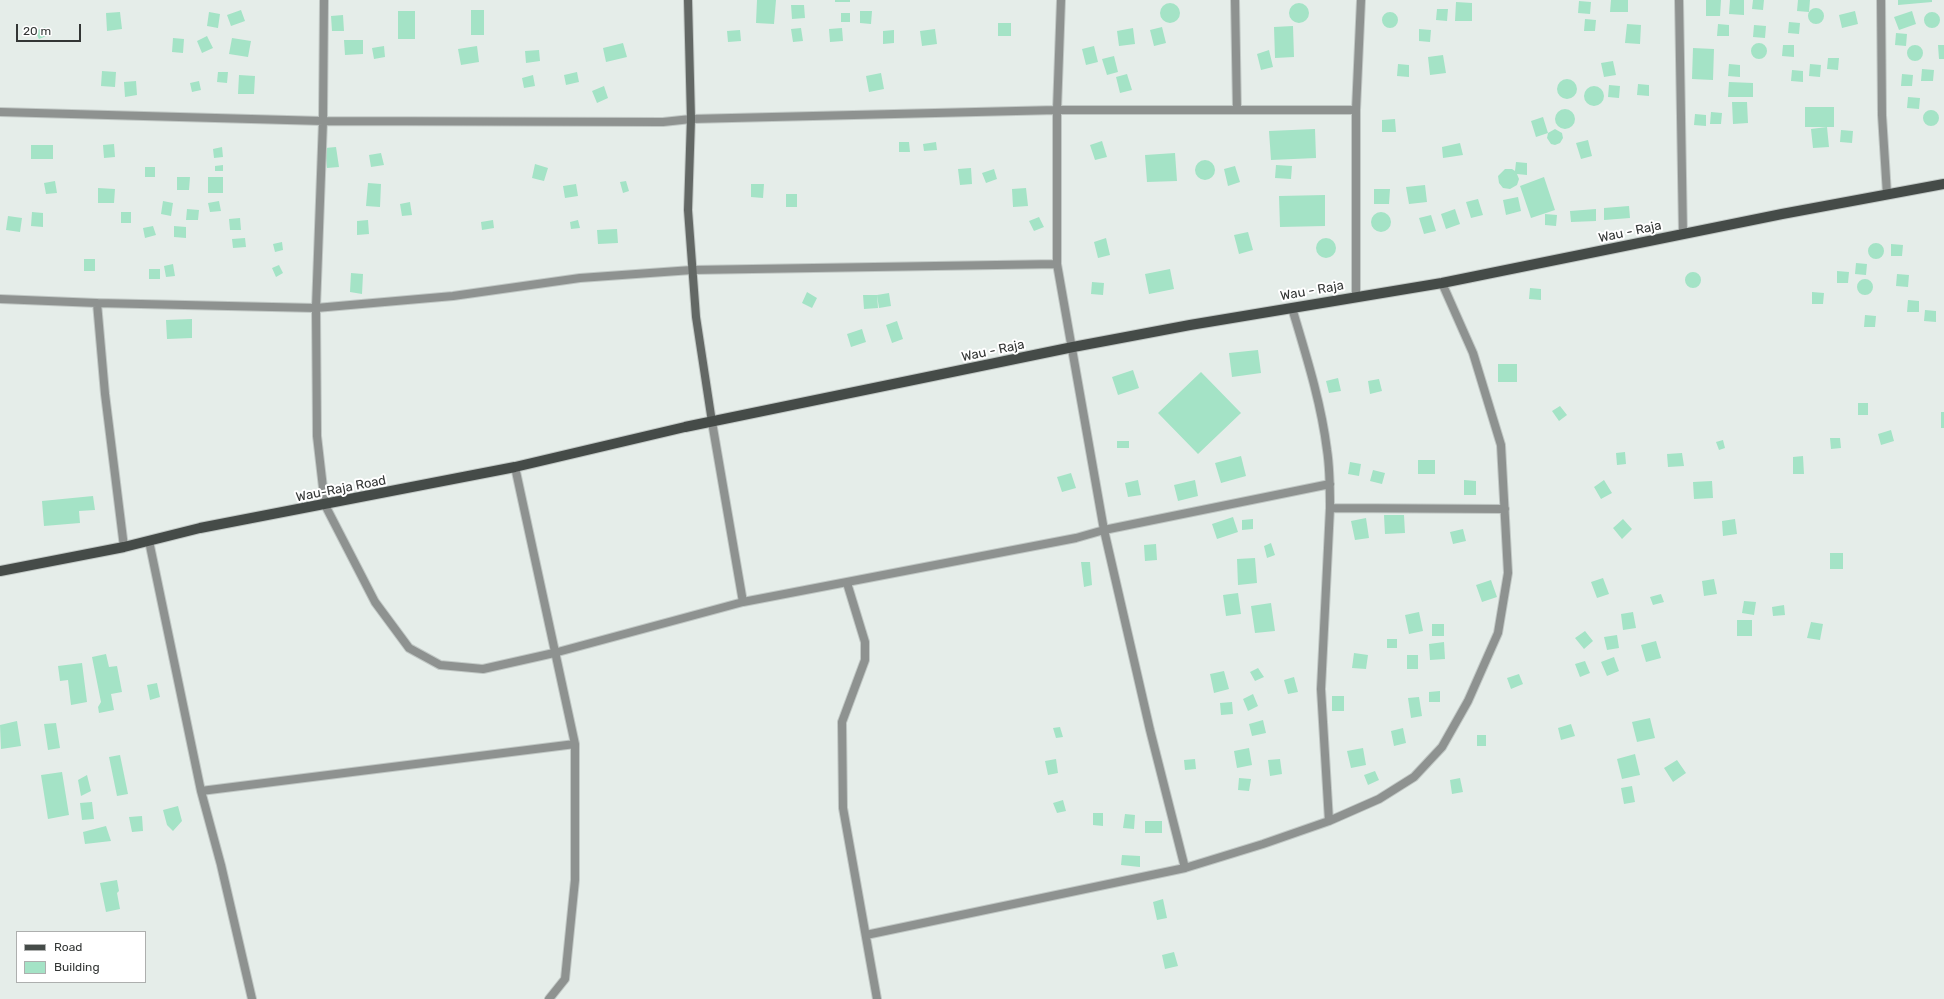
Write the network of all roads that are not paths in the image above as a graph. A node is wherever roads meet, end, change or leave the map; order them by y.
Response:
1 (324, 0) edge
2 (688, 0) edge
3 (1061, 0) edge
4 (1235, 0) edge
5 (1361, 0) edge
6 (1679, 0) edge
7 (1881, 0) edge
8 (1057, 110) junction
9 (1236, 110) junction
10 (1356, 110) junction
11 (0, 112) edge
12 (690, 119) junction
13 (323, 121) junction
14 (1944, 184) edge
15 (1887, 194) junction
16 (1683, 234) junction
17 (1057, 264) junction
18 (692, 270) junction
19 (1442, 284) junction
20 (1356, 297) junction
21 (0, 299) edge
22 (97, 303) junction
23 (316, 308) junction
24 (1292, 308) junction
25 (1073, 347) junction
26 (712, 422) junction
27 (685, 427) joint
28 (515, 467) junction
29 (1330, 484) junction
30 (324, 505) junction
31 (1330, 508) junction
32 (1505, 509) junction
33 (1104, 530) junction
34 (149, 541) junction
35 (124, 547) junction
36 (0, 571) edge
37 (847, 583) junction
38 (744, 602) junction
39 (554, 653) junction
40 (575, 744) junction
41 (201, 791) junction
42 (1329, 821) junction
43 (1185, 868) junction
44 (866, 935) junction
45 (252, 999) edge
46 (549, 999) edge
47 (877, 999) edge

1 - 13 street
2 - 12 street
3 - 8 street
4 - 9 street
5 - 10 street
6 - 16 street
7 - 15 street
8 - 9 street
8 - 12 street
8 - 17 street
9 - 10 street
10 - 20 street
11 - 13 street
12 - 13 street
12 - 18 street
13 - 23 street
14 - 15 main road, Wau - Raja
15 - 16 main road, Wau - Raja
16 - 19 main road, Wau - Raja
17 - 18 street
17 - 25 street
18 - 23 street
18 - 26 street
19 - 20 main road, Wau - Raja
19 - 32 street
20 - 24 main road, Wau - Raja
21 - 22 street
22 - 23 street
22 - 35 street
23 - 30 street
24 - 25 main road, Wau - Raja
24 - 29 street
25 - 26 main road, Wau - Raja
25 - 33 street
26 - 27 main road, Wau - Raja
26 - 38 street
27 - 28 main road, Wau-Raja Road
28 - 30 main road, Wau-Raja Road
28 - 39 street
29 - 31 street
29 - 33 street
30 - 34 main road, Wau-Raja Road
30 - 39 street
31 - 32 street
31 - 42 street
32 - 42 street
33 - 37 street
33 - 43 street
34 - 35 main road, Wau-Raja Road
34 - 41 street
35 - 36 main road, Wau-Raja Road
37 - 38 street
37 - 44 street
38 - 39 street
39 - 40 street
40 - 41 street
40 - 46 street
41 - 45 street
42 - 43 street
43 - 44 street
44 - 47 street

